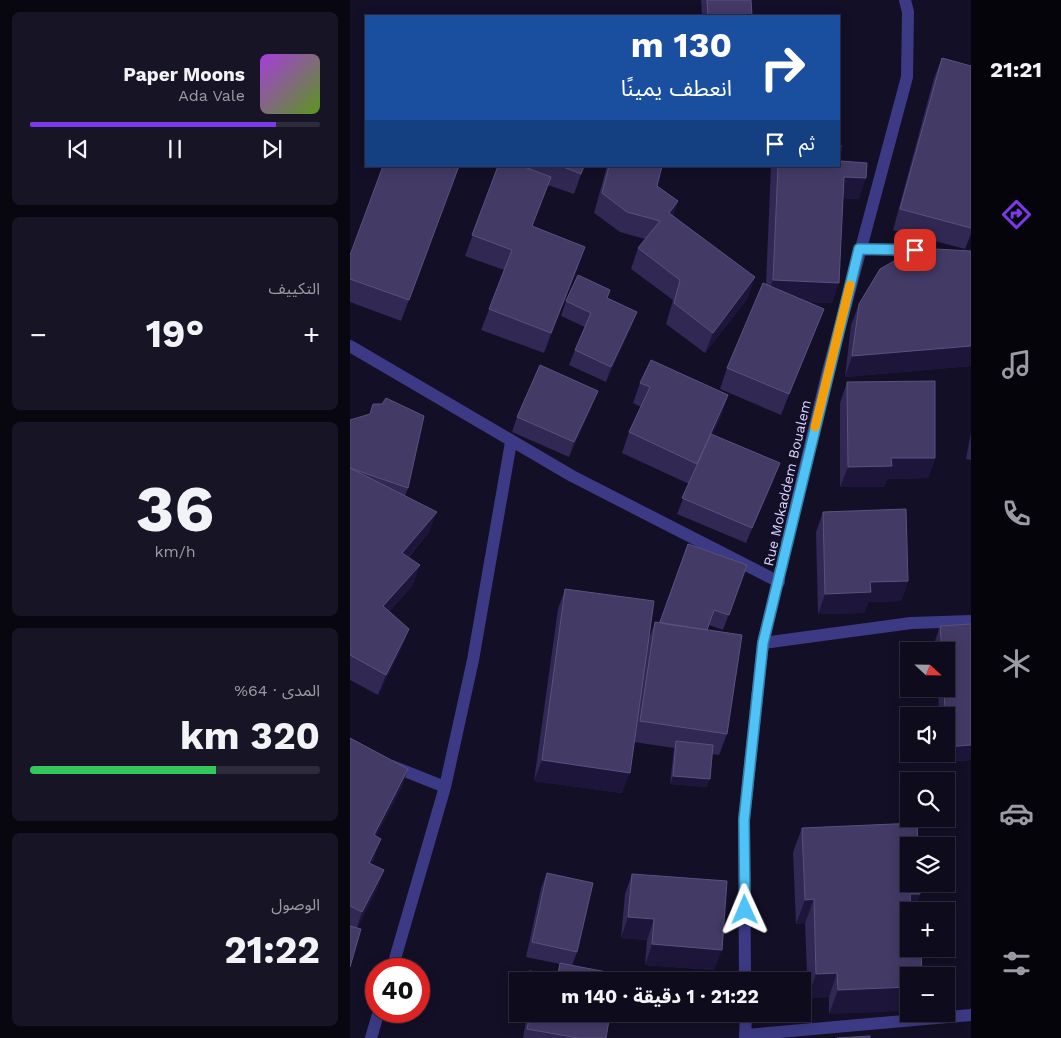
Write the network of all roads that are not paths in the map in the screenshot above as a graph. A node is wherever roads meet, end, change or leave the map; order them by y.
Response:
1 (905, 0) edge
2 (859, 249) junction
3 (943, 251) edge
4 (350, 346) edge
5 (511, 442) junction
6 (779, 582) junction
7 (971, 621) edge
8 (763, 643) junction
9 (376, 760) edge
10 (445, 787) junction
11 (395, 958) edge
12 (745, 972) edge
13 (971, 1015) edge
14 (746, 1022) edge
15 (376, 1023) edge
16 (746, 1037) edge
17 (372, 1038) edge

1 - 2 street, Rue Mokaddem Boualem
2 - 3 street
2 - 6 street, Rue Mokaddem Boualem
4 - 5 street
5 - 6 street
5 - 10 street
6 - 8 street, Rue Mokaddem Boualem
7 - 8 street
8 - 12 street, Rue Mokaddem Boualem
9 - 10 street
10 - 11 street
13 - 16 street
14 - 16 street
15 - 17 street

